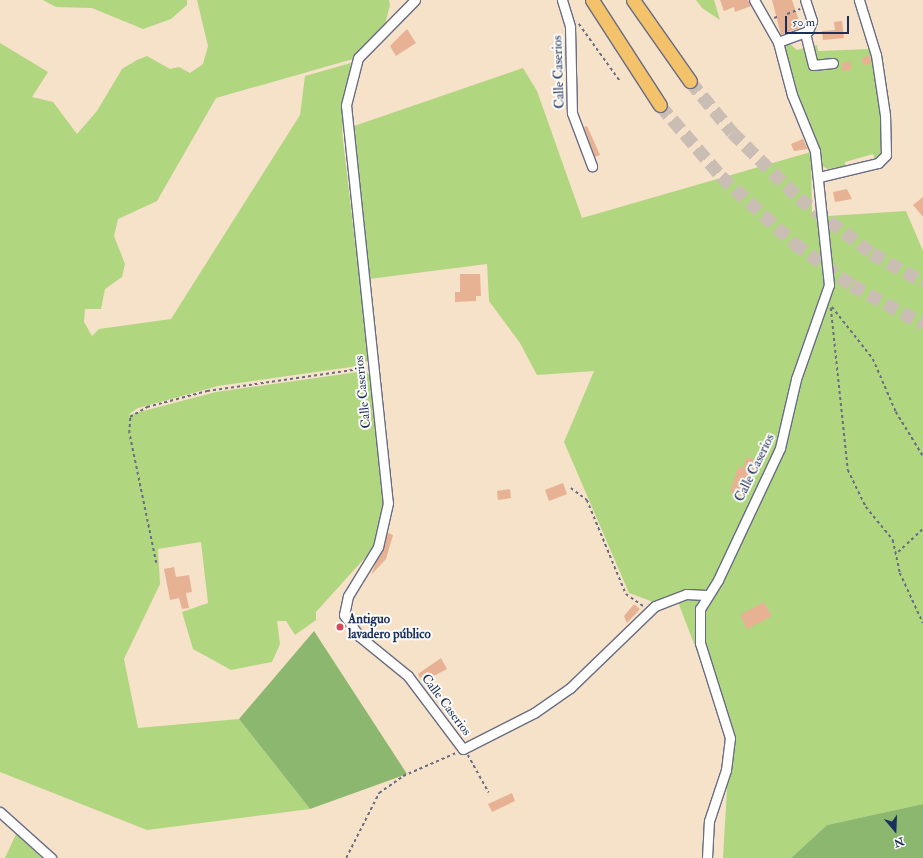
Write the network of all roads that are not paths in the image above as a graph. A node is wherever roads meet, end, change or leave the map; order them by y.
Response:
1 (415, 0) edge
2 (562, 0) edge
3 (592, 0) edge
4 (633, 0) edge
5 (754, 0) edge
6 (859, 0) edge
7 (806, 3) edge
8 (805, 33) junction
9 (778, 42) junction
10 (833, 62) dead end
11 (690, 81) tunnel mouth
12 (660, 105) tunnel mouth
13 (592, 166) dead end
14 (819, 176) junction
15 (706, 595) junction
16 (0, 812) edge
17 (51, 858) edge
18 (707, 858) edge

1 - 15 street, Calle Caserios
2 - 13 street, Calle Caserios
3 - 12 highway
4 - 11 highway
5 - 9 street, Calle Caserios
6 - 14 street
7 - 8 street
8 - 9 street
8 - 10 street
9 - 14 street, Calle Caserios
14 - 15 street, Calle Caserios
15 - 18 street, Calle Caserios
16 - 17 street

